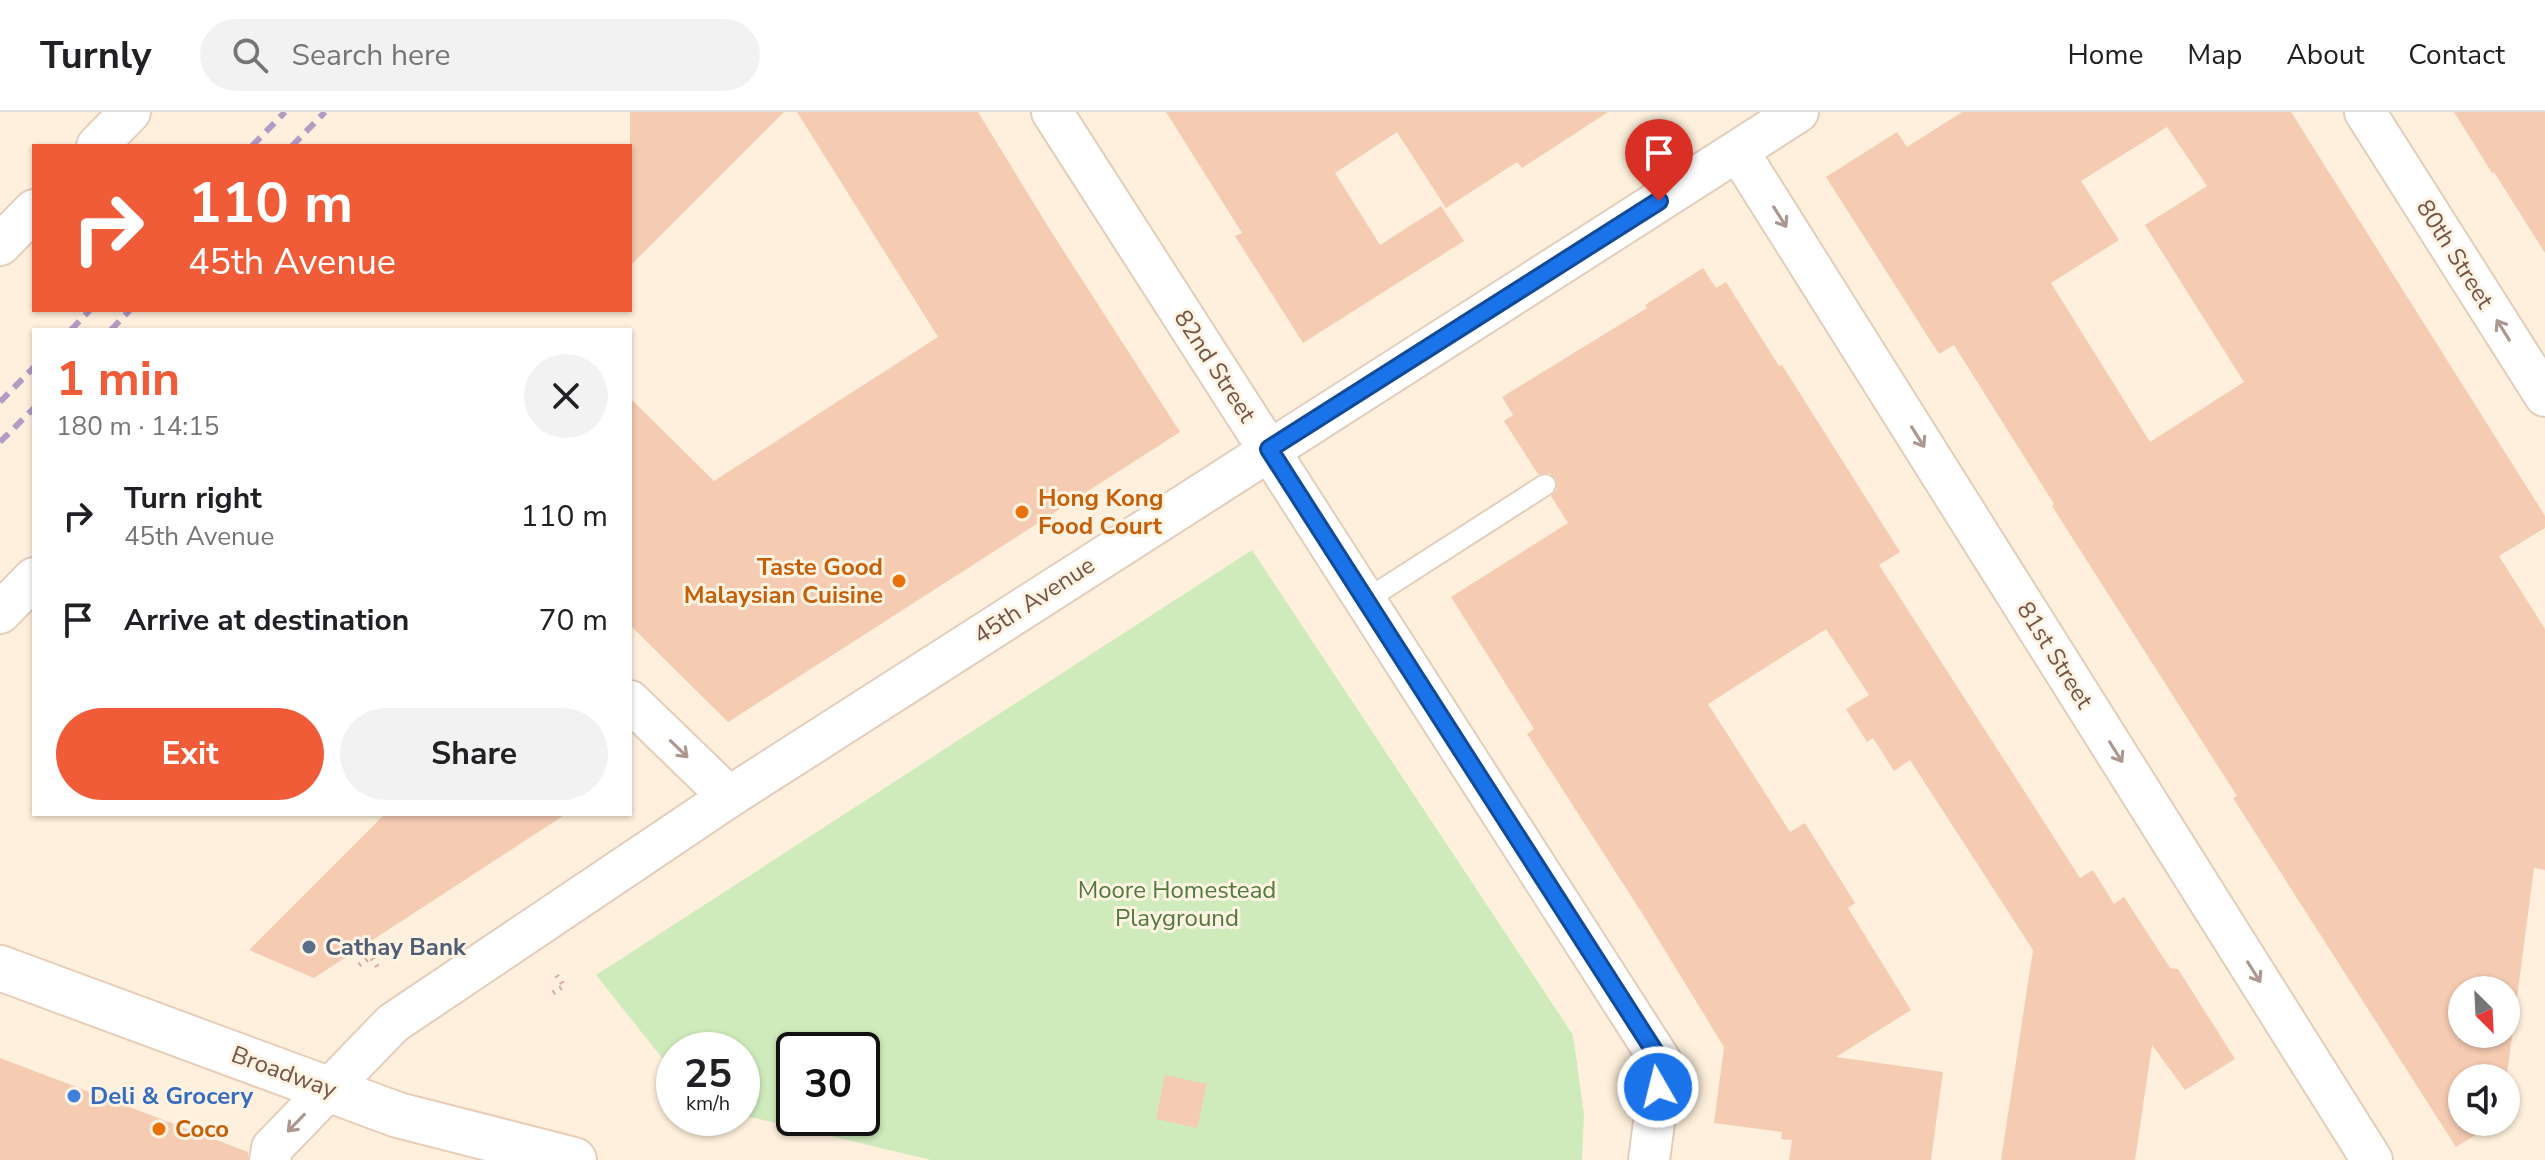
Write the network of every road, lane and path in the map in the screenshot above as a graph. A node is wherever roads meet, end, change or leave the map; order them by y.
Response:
1 (130, 112) edge
2 (1052, 112) edge
3 (1798, 112) edge
4 (2365, 112) edge
5 (99, 144) edge
6 (1738, 151) junction
7 (32, 212) edge
8 (0, 245) edge
9 (2545, 396) edge
10 (1269, 449) junction
11 (1545, 485) dead end
12 (32, 580) edge
13 (1366, 600) junction
14 (0, 613) edge
15 (632, 703) edge
16 (729, 797) junction
17 (359, 965) dead end
18 (0, 968) edge
19 (379, 969) dead end
20 (555, 973) dead end
21 (553, 993) dead end
22 (329, 1089) junction
23 (270, 1160) edge
24 (574, 1160) edge
25 (1649, 1160) edge
26 (2372, 1160) edge

1 - 5 street
2 - 10 street, 82nd Street
3 - 6 street, 45th Avenue
9 -> 4 street, 80th Street
6 - 10 street, 45th Avenue
6 -> 26 street, 81st Street
7 - 8 street
10 - 13 street, 82nd Street
10 - 16 street, 45th Avenue
11 - 13 lane
12 - 14 street
13 - 25 street, 82nd Street
15 -> 16 street
16 - 22 street, 45th Avenue
17 - 19 path
18 - 22 main road, Broadway
20 - 21 path
22 -> 23 street, 45th Avenue
22 - 24 main road, Broadway

